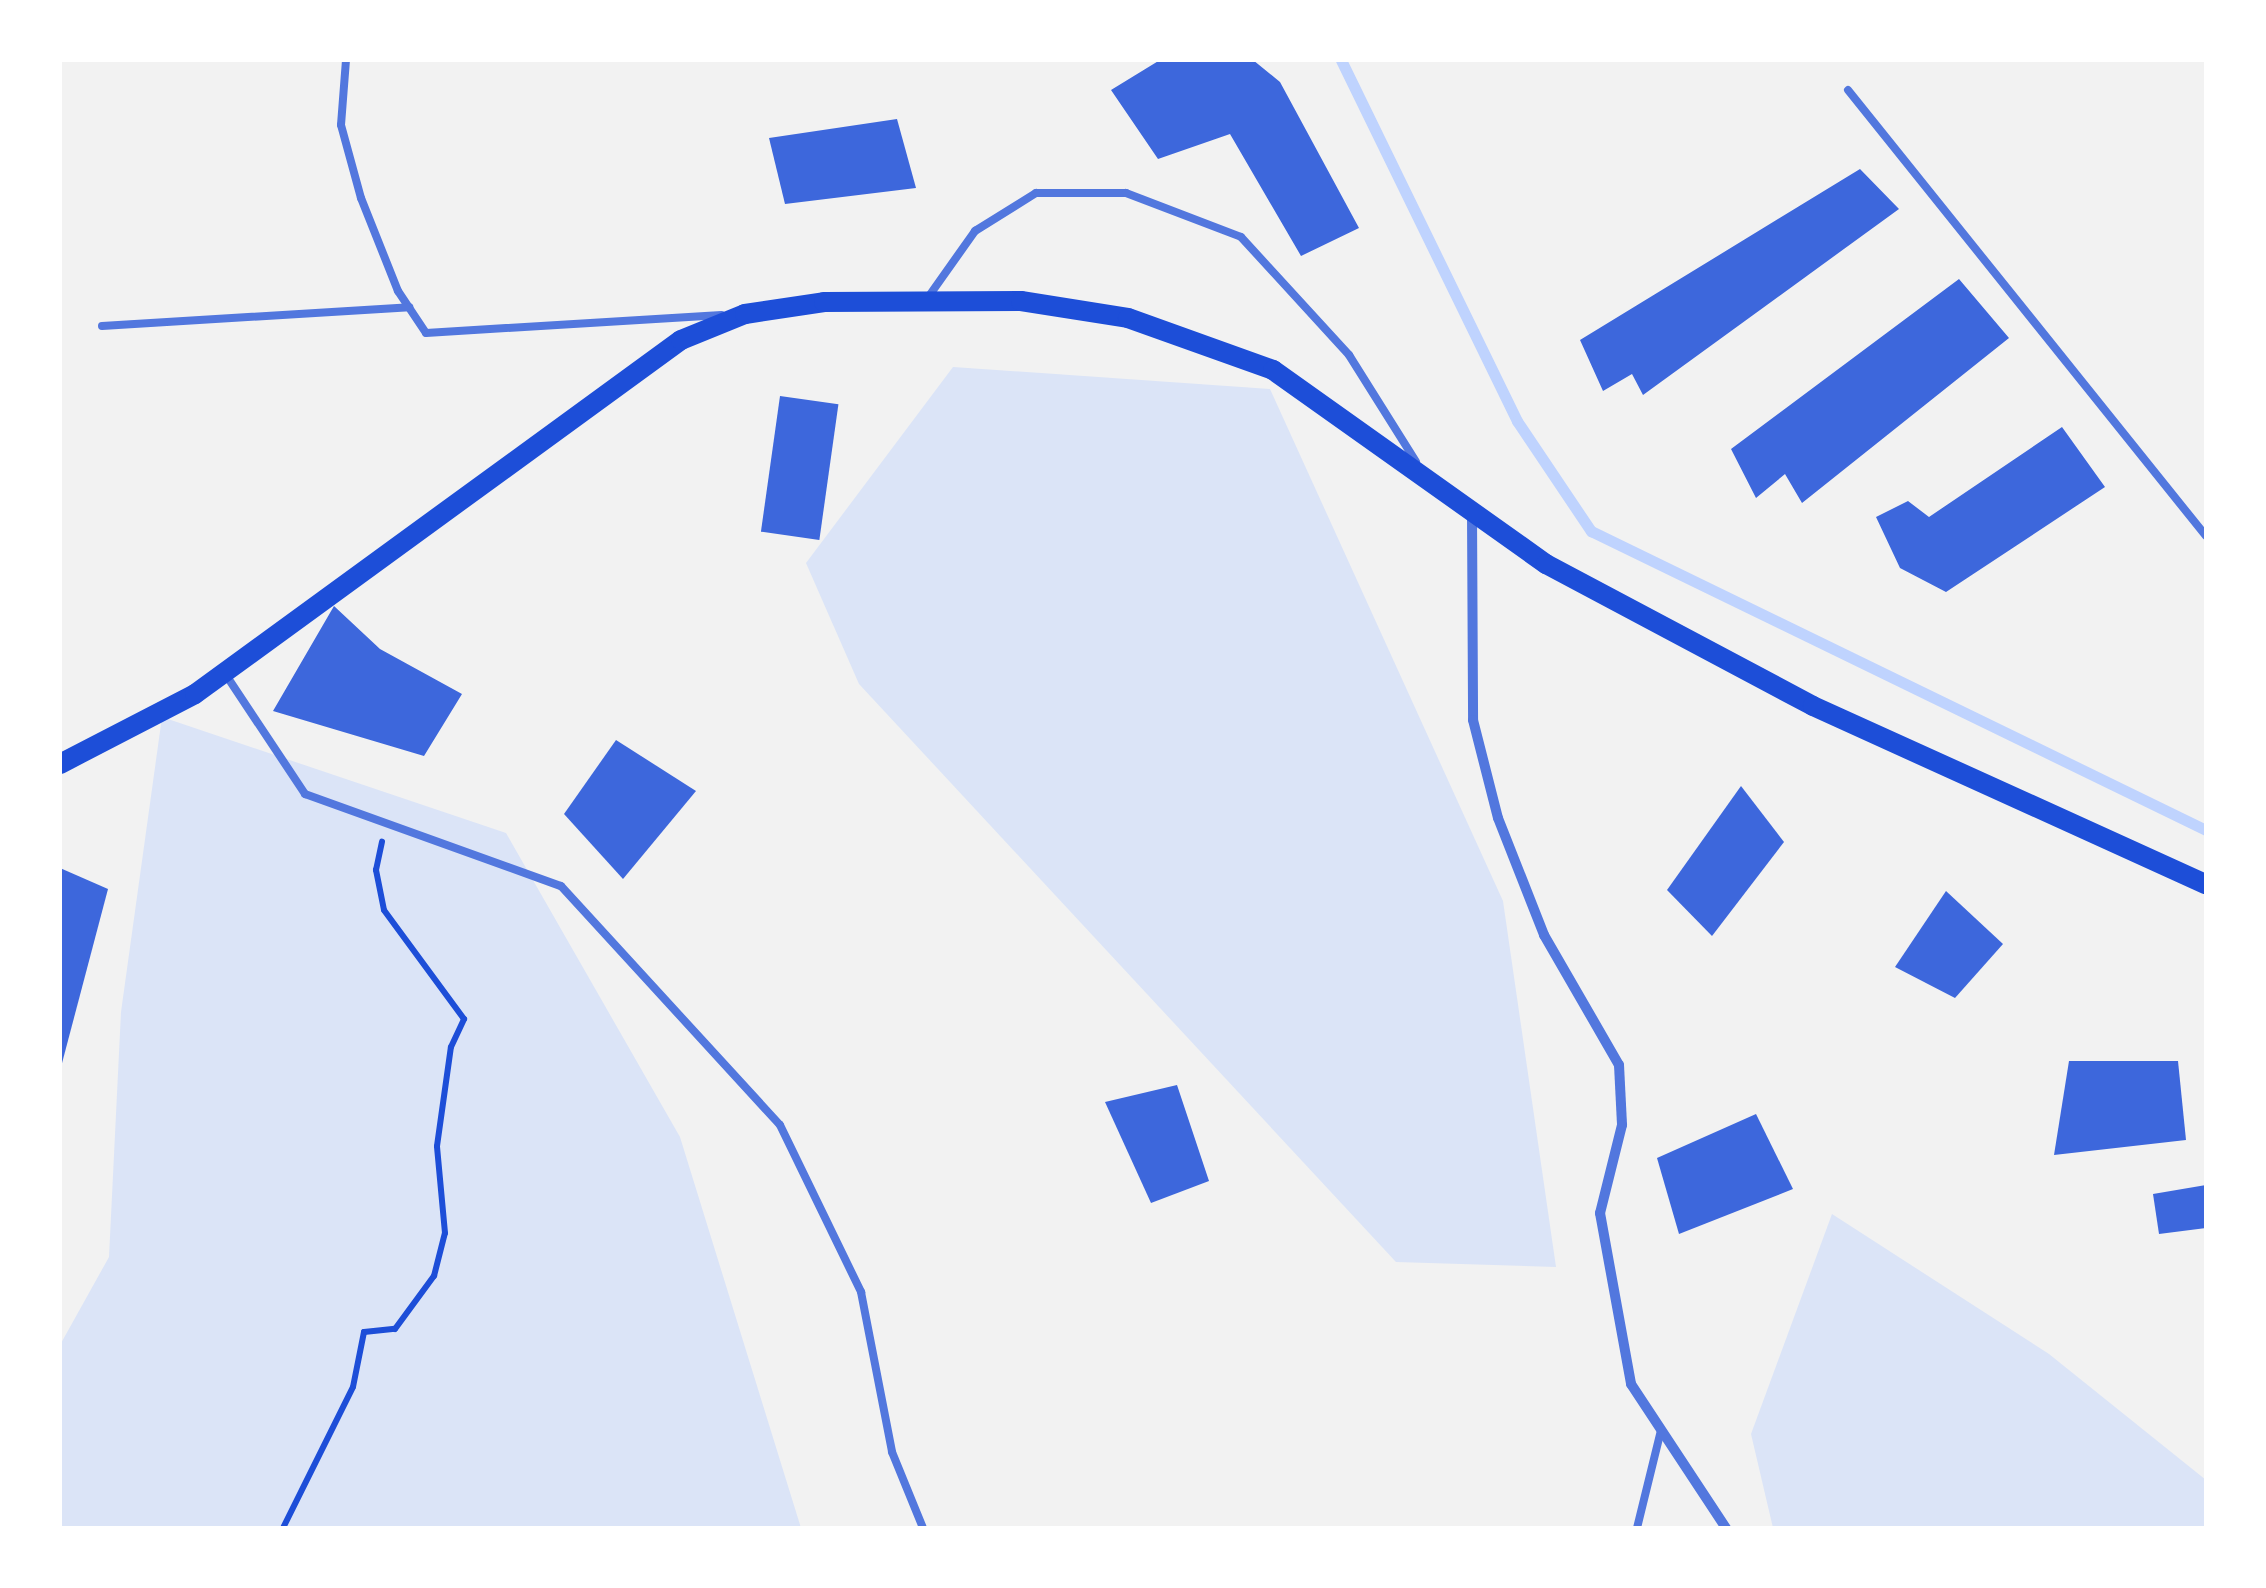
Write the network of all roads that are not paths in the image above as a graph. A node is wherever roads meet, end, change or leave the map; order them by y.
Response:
1 (346, 60) edge
2 (1848, 90) dead end
3 (926, 300) junction
4 (409, 307) junction
5 (745, 314) junction
6 (102, 326) dead end
7 (1429, 483) junction
8 (1472, 514) junction
9 (2206, 536) edge
10 (224, 672) junction
11 (60, 764) edge
12 (2206, 884) edge
13 (1662, 1426) junction
14 (923, 1528) edge
15 (1636, 1528) edge
16 (1726, 1528) edge

1 - 4 lane
2 - 9 lane
3 - 5 main road
3 - 7 main road
3 - 7 lane
4 - 5 lane
4 - 6 lane
5 - 10 main road
7 - 8 main road
8 - 12 main road
8 - 13 street
10 - 11 main road
10 - 14 lane
13 - 15 lane
13 - 16 street

